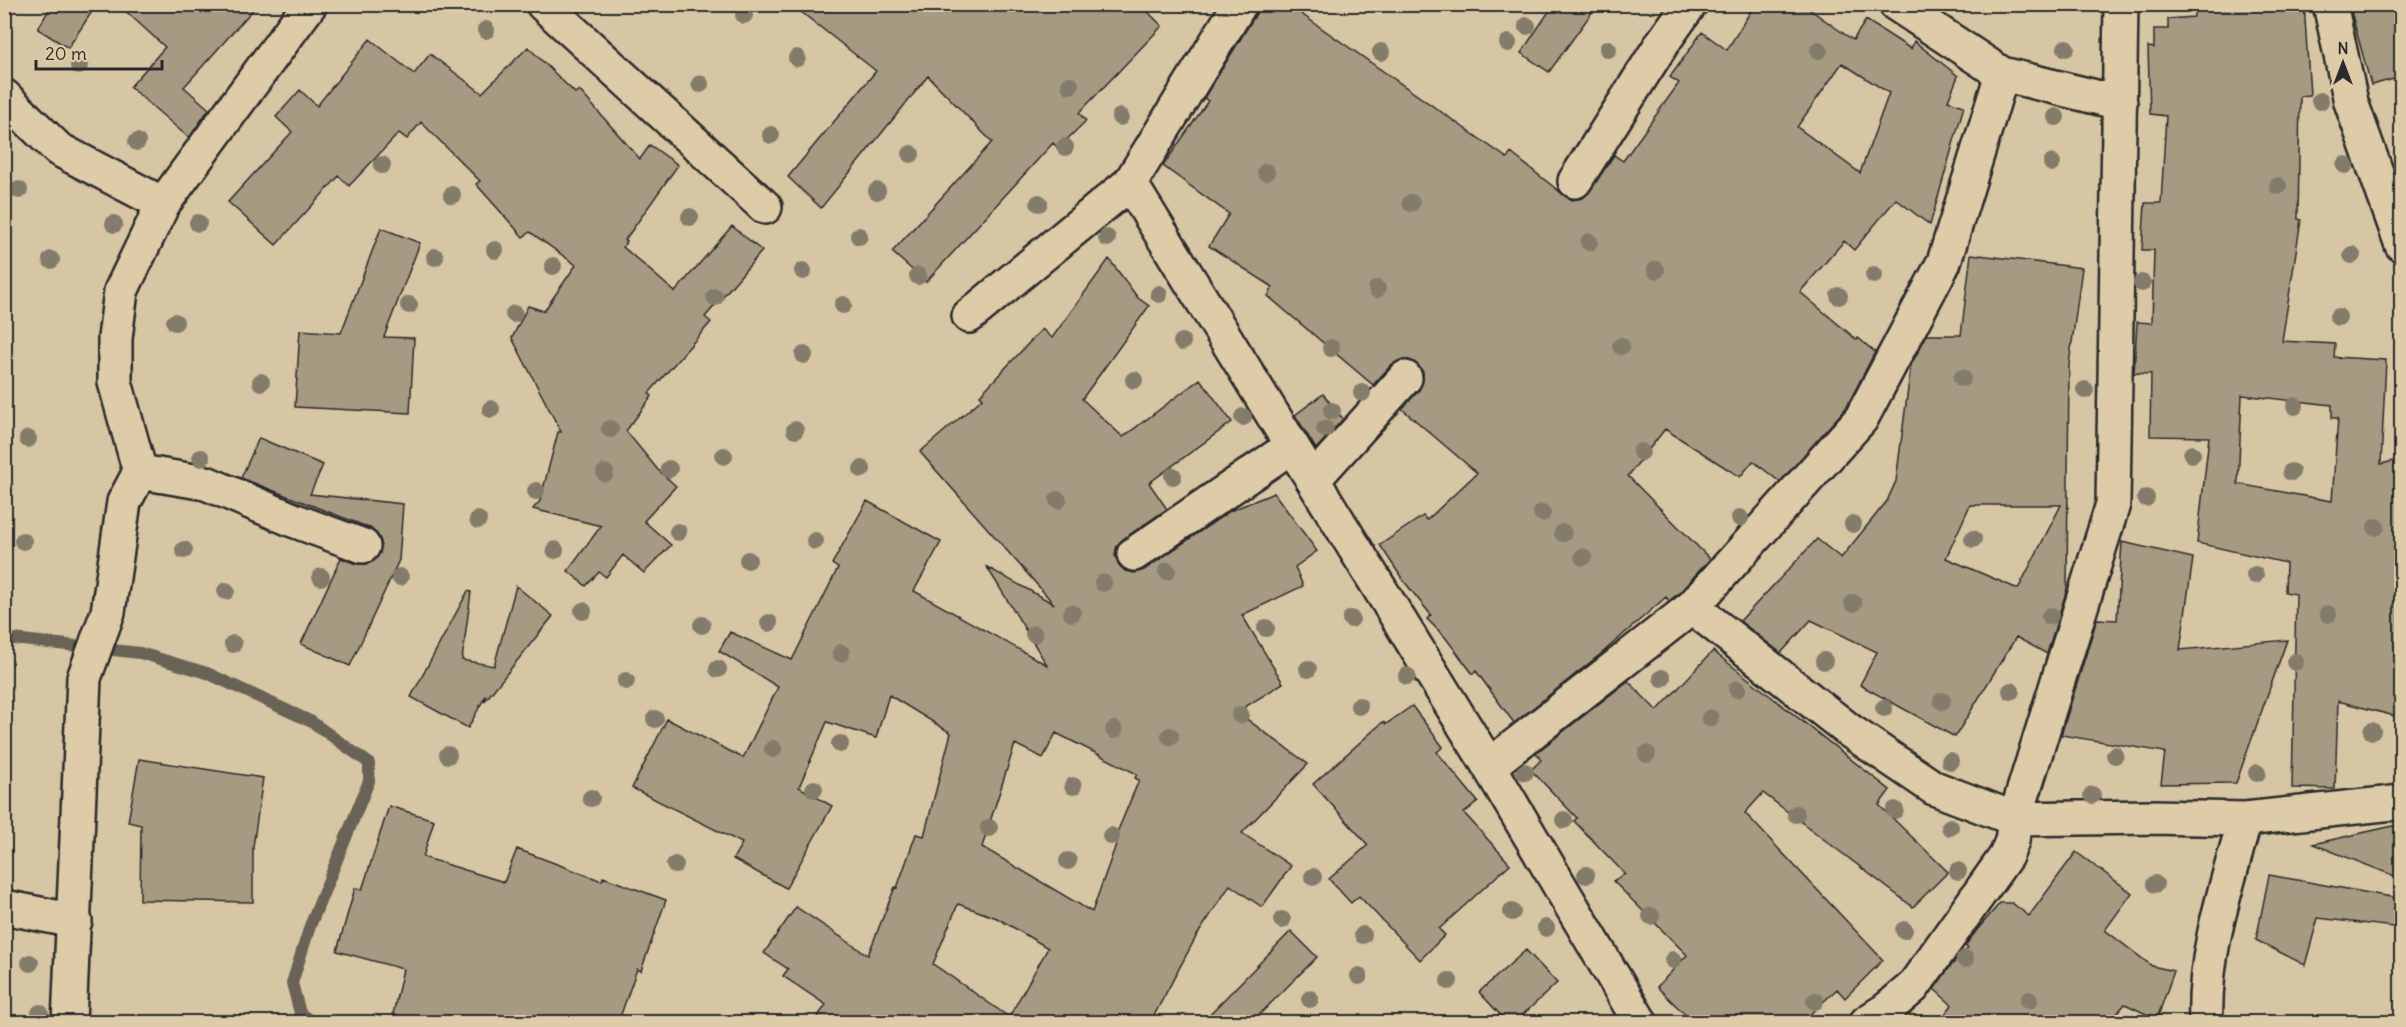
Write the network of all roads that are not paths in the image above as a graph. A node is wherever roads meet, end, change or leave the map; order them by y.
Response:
1 (310, 4) edge
2 (543, 4) edge
3 (1240, 4) edge
4 (1690, 4) edge
5 (1896, 4) edge
6 (2121, 4) edge
7 (2330, 4) edge
8 (2002, 74) junction
9 (4, 96) edge
10 (2120, 103) junction
11 (1575, 182) dead end
12 (1130, 183) junction
13 (163, 204) junction
14 (765, 207) dead end
15 (2402, 245) edge
16 (969, 316) dead end
17 (1405, 378) dead end
18 (1292, 446) junction
19 (140, 472) junction
20 (1313, 480) junction
21 (363, 546) dead end
22 (1134, 554) dead end
23 (1692, 607) junction
24 (1489, 766) junction
25 (2402, 802) edge
26 (2015, 819) junction
27 (2245, 819) junction
28 (4, 907) edge
29 (75, 921) junction
30 (69, 1023) edge
31 (1640, 1023) edge
32 (1867, 1023) edge
33 (2206, 1023) edge

1 - 13 street
2 - 14 street
3 - 12 street
4 - 11 street
5 - 8 street
6 - 10 street
7 - 15 street
8 - 10 street
8 - 23 street
9 - 13 street
10 - 26 street
12 - 16 street
12 - 18 street
13 - 19 street
17 - 20 street
18 - 20 street
18 - 22 street
19 - 21 street
19 - 29 street
20 - 24 street
23 - 24 street
23 - 26 street
24 - 31 street
25 - 27 street
26 - 27 street
26 - 32 street
27 - 33 street
28 - 29 street
29 - 30 street

